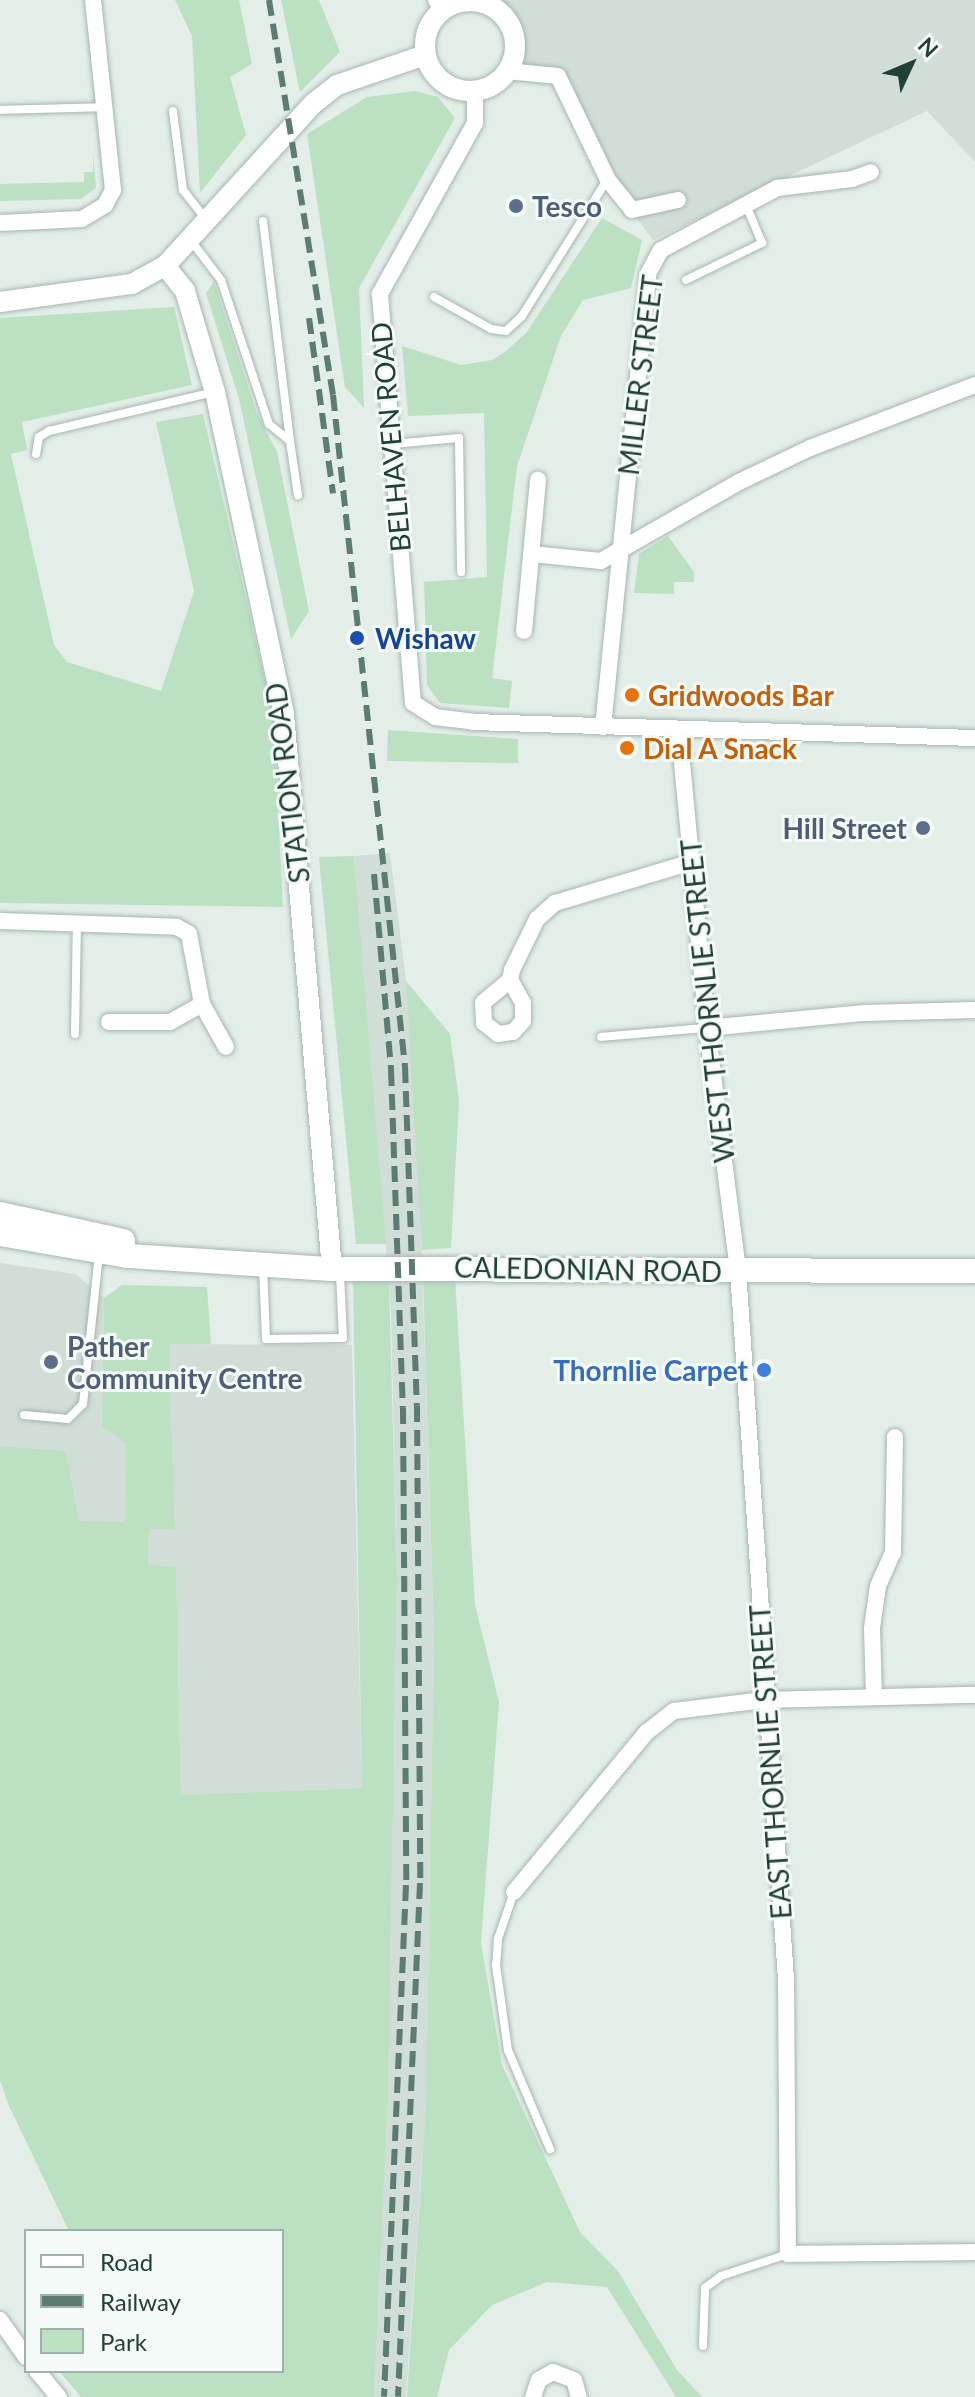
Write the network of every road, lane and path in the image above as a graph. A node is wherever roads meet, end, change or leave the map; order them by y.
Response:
1 (93, 0) edge
2 (488, 2) edge
3 (440, 4) edge
4 (425, 55) junction
5 (507, 71) junction
6 (475, 91) junction
7 (108, 107) junction
8 (0, 110) edge
9 (173, 111) dead end
10 (871, 172) dead end
11 (608, 180) junction
12 (678, 200) dead end
13 (745, 204) junction
14 (263, 221) dead end
15 (0, 223) edge
16 (209, 223) junction
17 (192, 242) junction
18 (165, 266) junction
19 (686, 280) dead end
20 (434, 297) dead end
21 (0, 302) edge
22 (975, 385) edge
23 (215, 392) junction
24 (290, 441) junction
25 (392, 444) junction
26 (36, 454) dead end
27 (538, 480) dead end
28 (298, 495) dead end
29 (619, 550) junction
30 (532, 554) junction
31 (461, 572) dead end
32 (524, 631) dead end
33 (603, 727) junction
34 (679, 731) junction
35 (975, 738) edge
36 (692, 862) junction
37 (0, 921) edge
38 (77, 923) junction
39 (510, 980) dead end
40 (202, 1004) junction
41 (975, 1010) edge
42 (109, 1022) dead end
43 (707, 1028) junction
44 (75, 1034) dead end
45 (601, 1037) dead end
46 (226, 1047) dead end
47 (0, 1214) edge
48 (0, 1234) edge
49 (99, 1252) junction
50 (200, 1260) junction
51 (263, 1266) junction
52 (336, 1268) junction
53 (738, 1270) junction
54 (975, 1271) edge
55 (24, 1415) dead end
56 (895, 1437) dead end
57 (975, 1695) edge
58 (874, 1696) junction
59 (763, 1700) junction
60 (514, 1892) joint
61 (550, 2149) dead end
62 (975, 2252) edge
63 (788, 2254) junction
64 (0, 2320) edge
65 (703, 2346) dead end
66 (24, 2354) edge
67 (39, 2373) edge
68 (59, 2397) edge
69 (533, 2397) edge
70 (579, 2397) edge

1 - 7 street
2 - 3 street
2 - 5 street
3 - 4 street
4 - 6 street
4 - 16 street
5 - 6 street
5 - 11 street
6 - 25 street, BELHAVEN ROAD
7 - 8 lane
7 - 15 street
9 - 16 lane
10 - 13 street, MILLER STREET
11 - 12 street
11 - 20 lane
13 - 19 lane
13 - 29 street, MILLER STREET
14 - 24 lane
16 - 17 street
17 - 18 street
17 - 24 lane
18 - 21 street
18 - 23 street, STATION ROAD
22 - 29 street
23 - 26 lane
23 - 52 street, STATION ROAD
24 - 28 lane
25 - 31 lane
25 - 33 street, BELHAVEN ROAD
27 - 30 street
29 - 30 street
29 - 33 street, MILLER STREET
30 - 32 street
33 - 34 street
34 - 35 street
34 - 36 street, WEST THORNLIE STREET
36 - 39 street
36 - 43 street, WEST THORNLIE STREET
37 - 38 street
38 - 40 street
38 - 44 lane
40 - 42 street
40 - 46 street
41 - 43 street
43 - 45 lane
43 - 53 street, WEST THORNLIE STREET
47 - 50 main road, CALEDONIAN ROAD
48 - 49 main road, CALEDONIAN ROAD
49 - 50 main road, CALEDONIAN ROAD
49 - 55 lane
50 - 51 main road, CALEDONIAN ROAD
51 - 52 main road, CALEDONIAN ROAD
51 - 52 lane
52 - 53 main road, CALEDONIAN ROAD
53 - 54 main road, CALEDONIAN ROAD
53 - 59 street, EAST THORNLIE STREET
56 - 58 street
57 - 58 street
58 - 59 street
59 - 60 street
59 - 63 street, EAST THORNLIE STREET
60 - 61 lane
62 - 63 street
63 - 65 lane
64 - 66 street
67 - 68 street
69 - 70 street

